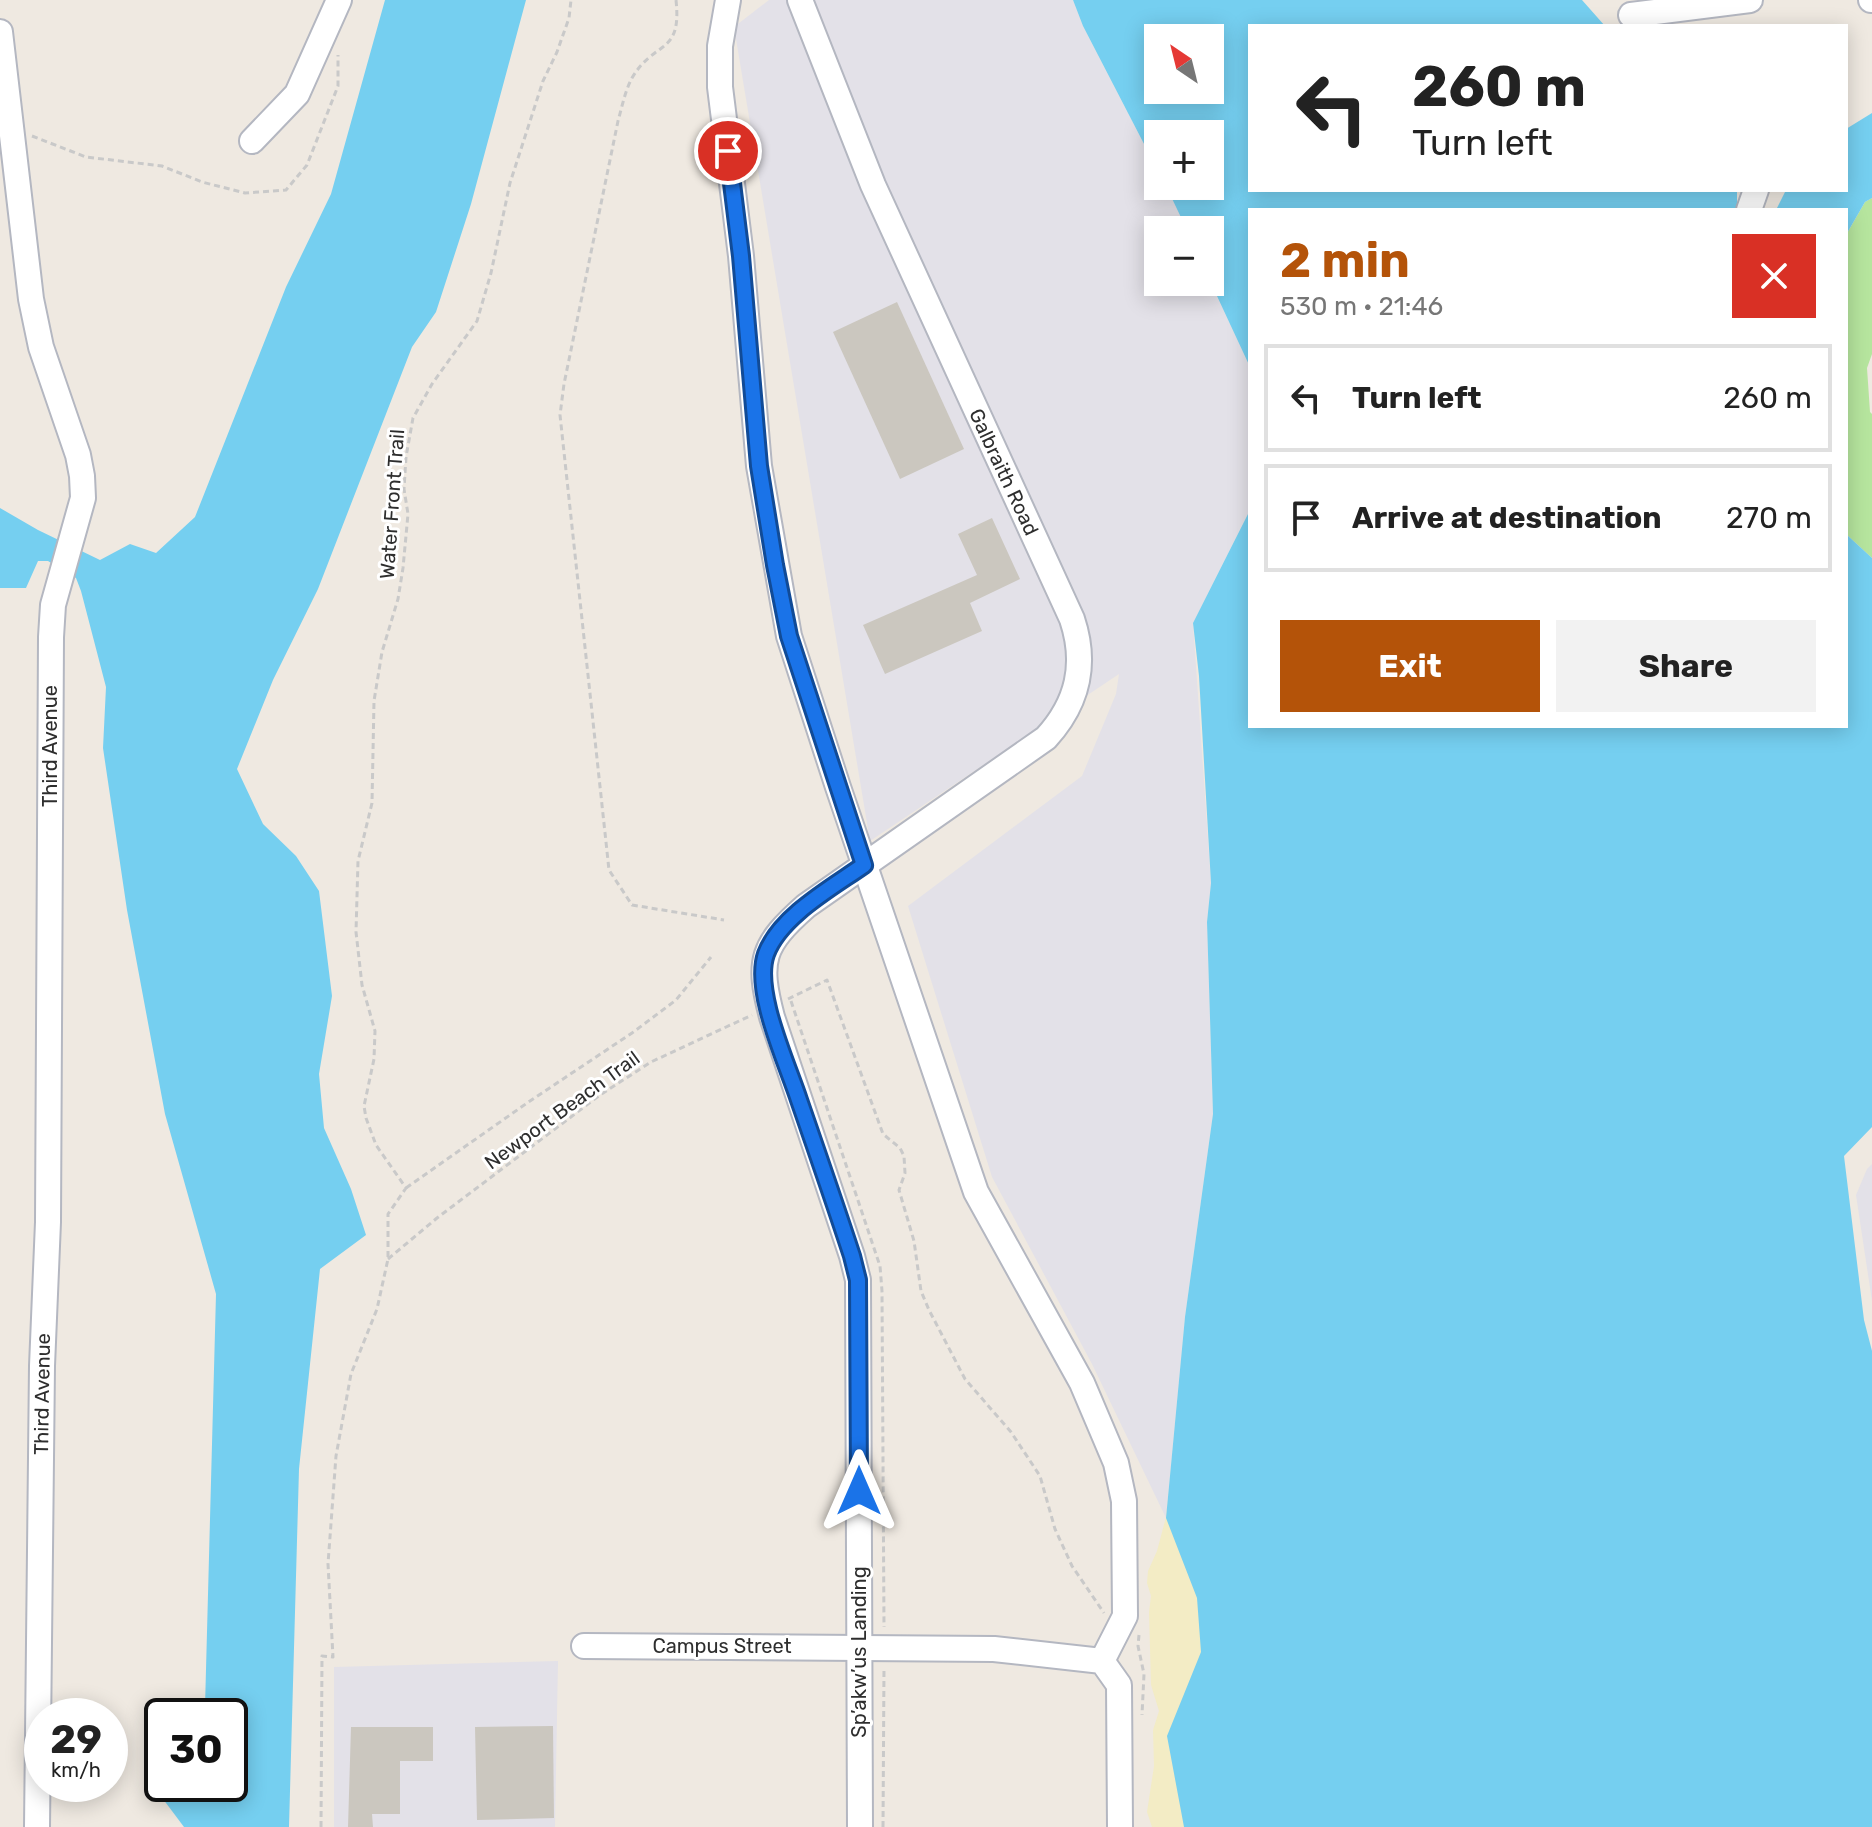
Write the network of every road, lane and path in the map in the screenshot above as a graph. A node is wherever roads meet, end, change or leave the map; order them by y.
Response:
1 (339, 0) edge
2 (571, 0) edge
3 (676, 0) edge
4 (728, 0) edge
5 (800, 0) edge
6 (1750, 0) edge
7 (1635, 20) edge
8 (0, 32) edge
9 (338, 46) dead end
10 (10, 125) junction
11 (252, 141) dead end
12 (864, 865) junction
13 (724, 920) dead end
14 (711, 957) dead end
15 (787, 988) dead end
16 (787, 999) dead end
17 (760, 1012) dead end
18 (406, 1188) junction
19 (388, 1259) junction
20 (1125, 1616) junction
21 (584, 1646) dead end
22 (859, 1647) junction
23 (884, 1647) junction
24 (1102, 1661) junction
25 (1141, 1718) dead end
26 (37, 1827) edge
27 (321, 1827) edge
28 (860, 1827) edge
29 (883, 1827) edge
30 (1120, 1827) edge

1 - 11 street
2 - 18 path, Water Front Trail
3 - 13 path
4 - 12 street
5 - 12 street, Galbraith Road
6 - 7 street
8 - 10 street, Third Avenue
9 - 10 path
10 - 26 street, Third Avenue
12 - 20 street
12 - 22 street, Sp’akw’us Landing
14 - 18 path
15 - 23 path
16 - 20 path
17 - 19 path, Newport Beach Trail
18 - 19 path
19 - 27 path
20 - 24 street
20 - 25 path
21 - 22 street, Campus Street
22 - 23 street, Campus Street
22 - 28 street, Sp’akw’us Landing
23 - 24 street, Campus Street
23 - 29 path
24 - 30 street

